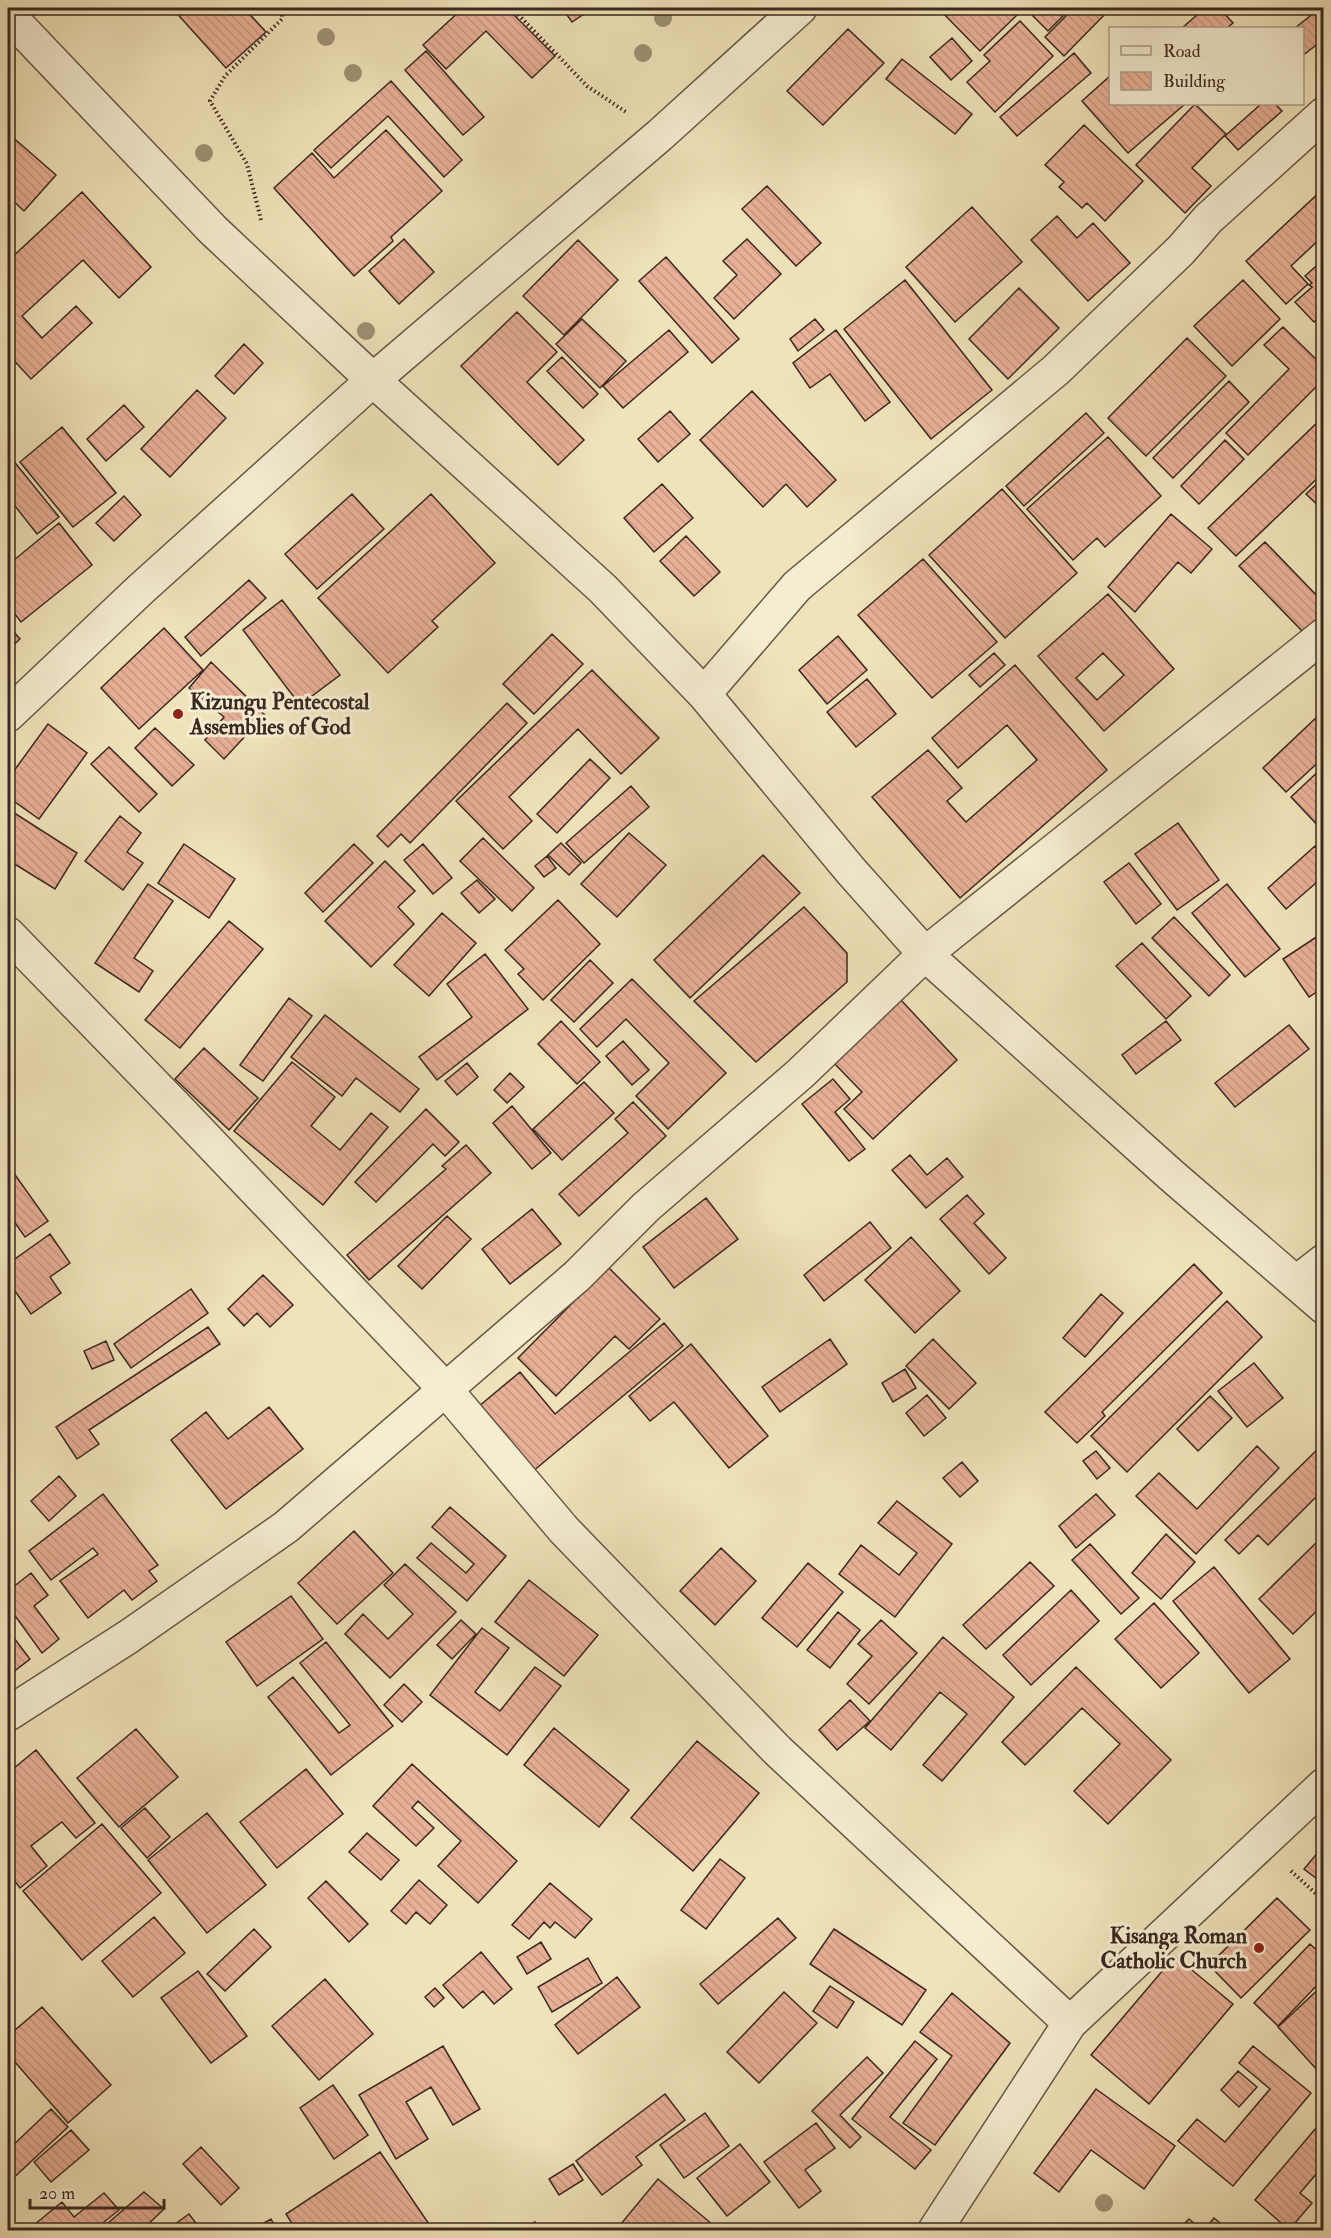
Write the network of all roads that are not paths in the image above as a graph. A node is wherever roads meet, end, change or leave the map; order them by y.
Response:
1 (800, 8) edge
2 (8, 15) edge
3 (1323, 114) edge
4 (373, 380) junction
5 (1323, 635) edge
6 (704, 694) junction
7 (8, 715) edge
8 (8, 934) edge
9 (925, 954) junction
10 (1323, 1261) edge
11 (1297, 1282) junction
12 (1323, 1307) edge
13 (445, 1389) junction
14 (8, 1714) edge
15 (1323, 1785) edge
16 (1070, 2024) junction
17 (942, 2227) edge

1 - 4 street
2 - 4 street
3 - 6 street
4 - 6 street
4 - 7 street
5 - 9 street
6 - 9 street
8 - 13 street
9 - 11 street
9 - 13 street
10 - 11 street
11 - 12 street
13 - 14 street
13 - 16 street
15 - 16 street
16 - 17 street

